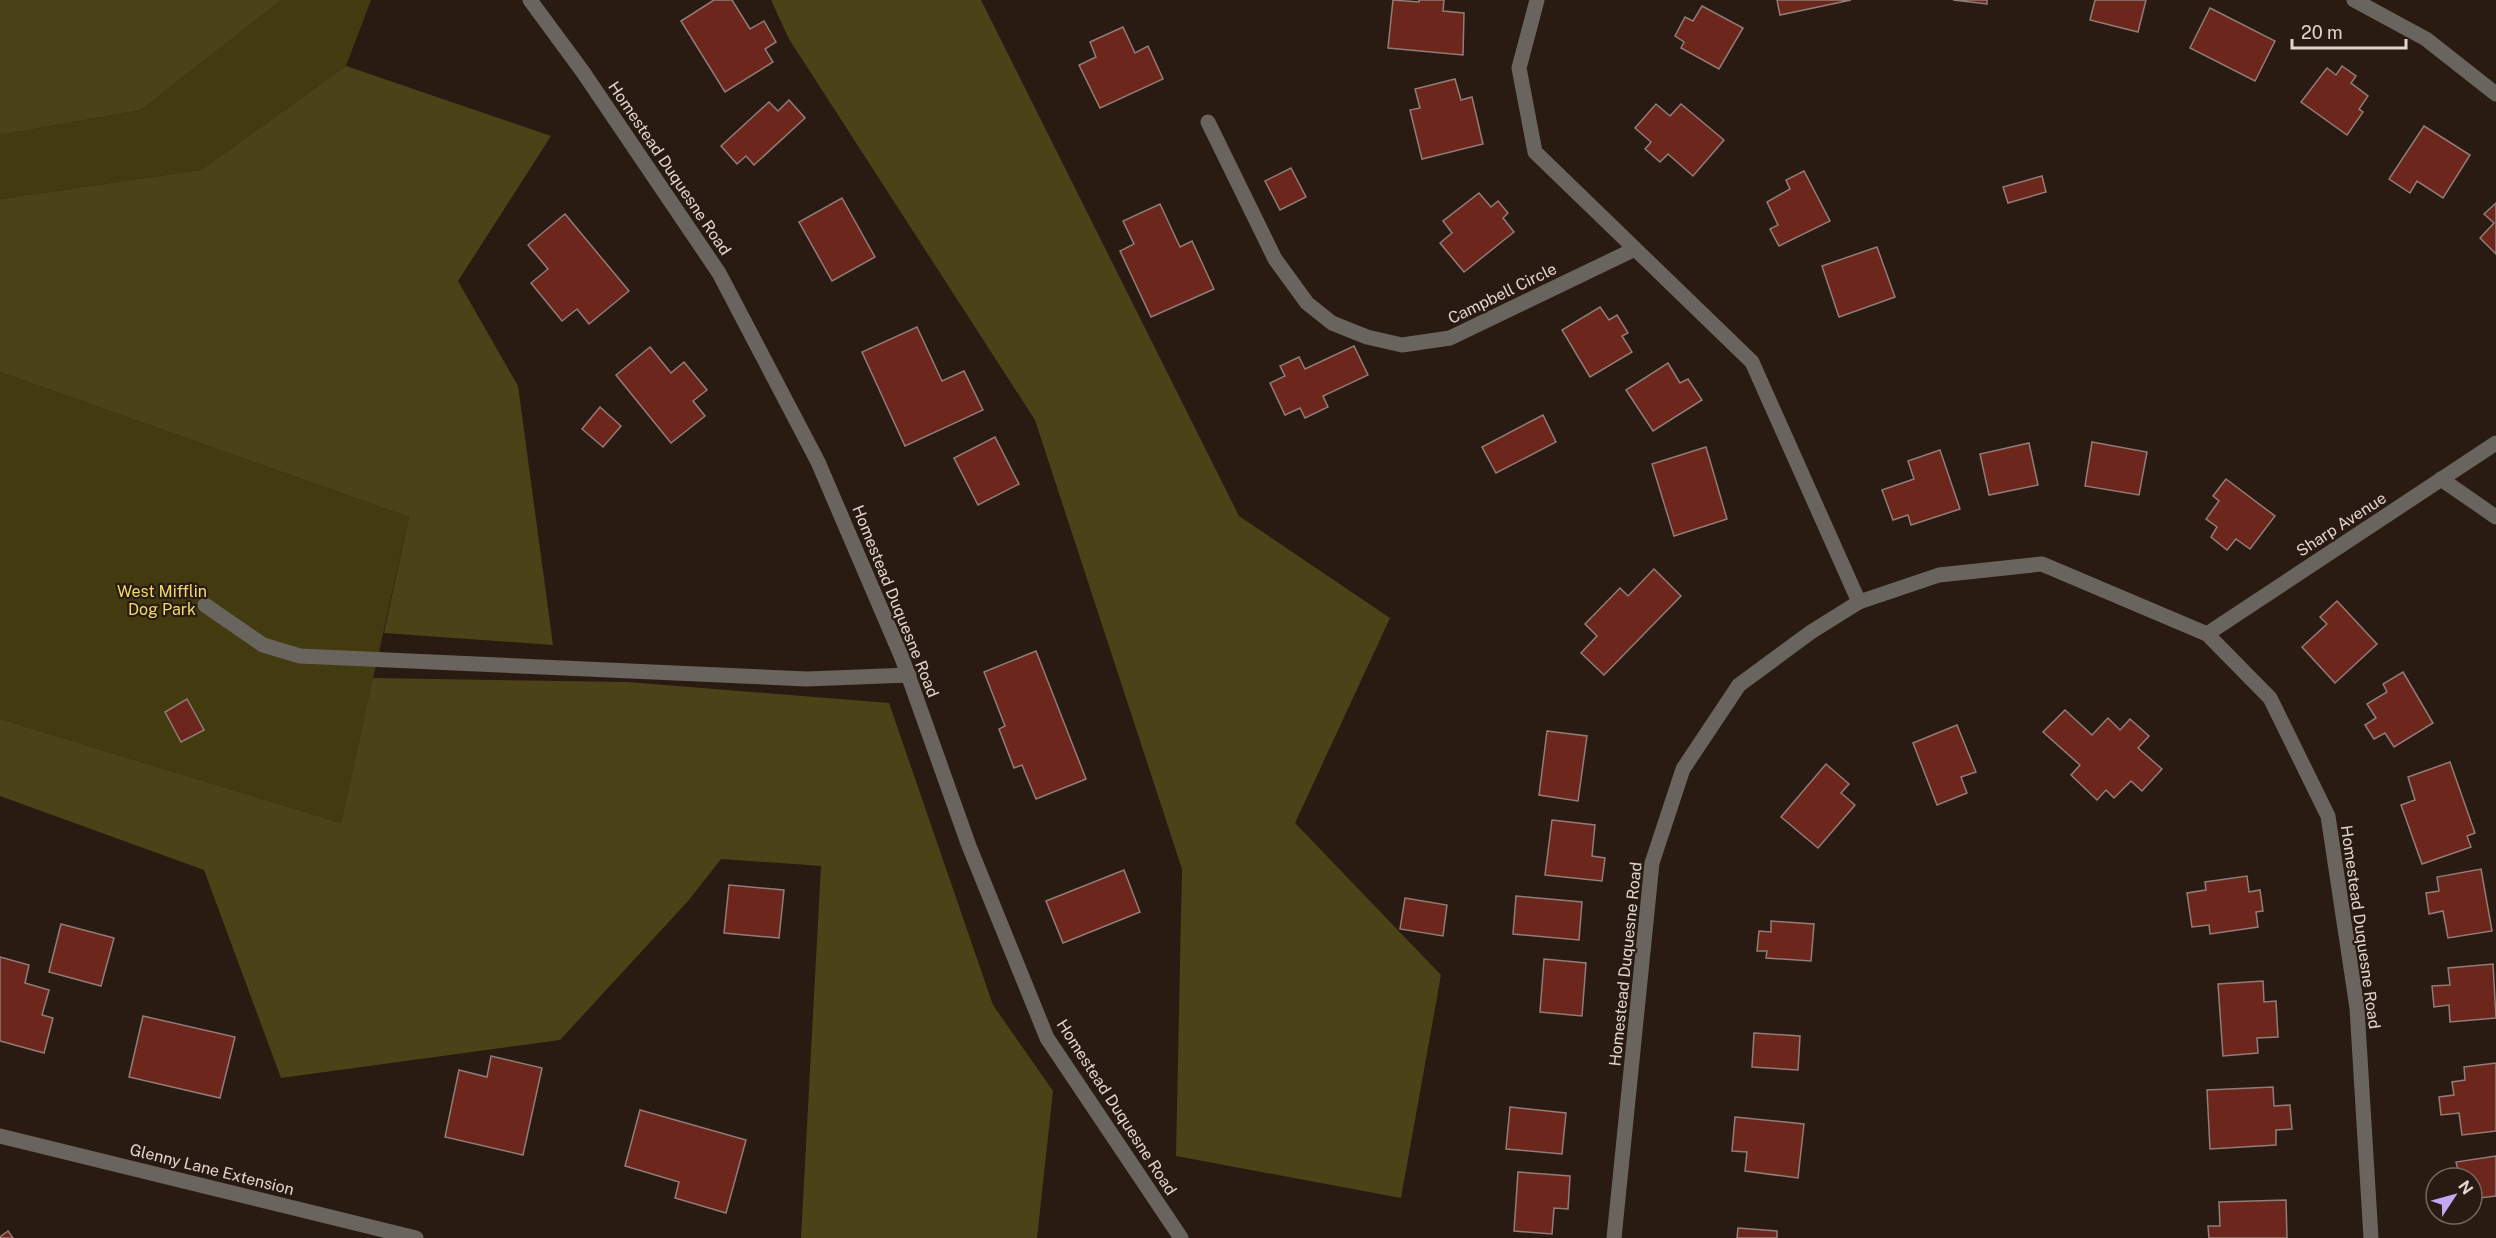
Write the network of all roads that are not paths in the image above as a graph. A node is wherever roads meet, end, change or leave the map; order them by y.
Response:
1 (530, 0) edge
2 (1537, 0) edge
3 (2354, 0) edge
4 (2496, 94) edge
5 (1209, 122) dead end
6 (1635, 249) junction
7 (2496, 443) edge
8 (2441, 479) junction
9 (2496, 517) edge
10 (1859, 602) junction
11 (205, 605) dead end
12 (2207, 634) junction
13 (909, 675) junction
14 (0, 1136) edge
15 (416, 1238) edge
16 (1181, 1238) edge
17 (1614, 1238) edge
18 (2372, 1238) edge

1 - 13 street, Homestead Duquesne Road
2 - 6 street
3 - 4 street
5 - 6 street, Campbell Circle
6 - 10 street
7 - 8 street, Sharp Avenue
8 - 9 street
8 - 12 street, Sharp Avenue
10 - 12 street, Homestead Duquesne Road
10 - 17 street, Homestead Duquesne Road
11 - 13 street
12 - 18 street, Homestead Duquesne Road
13 - 16 street, Homestead Duquesne Road
14 - 15 street, Glenny Lane Extension

